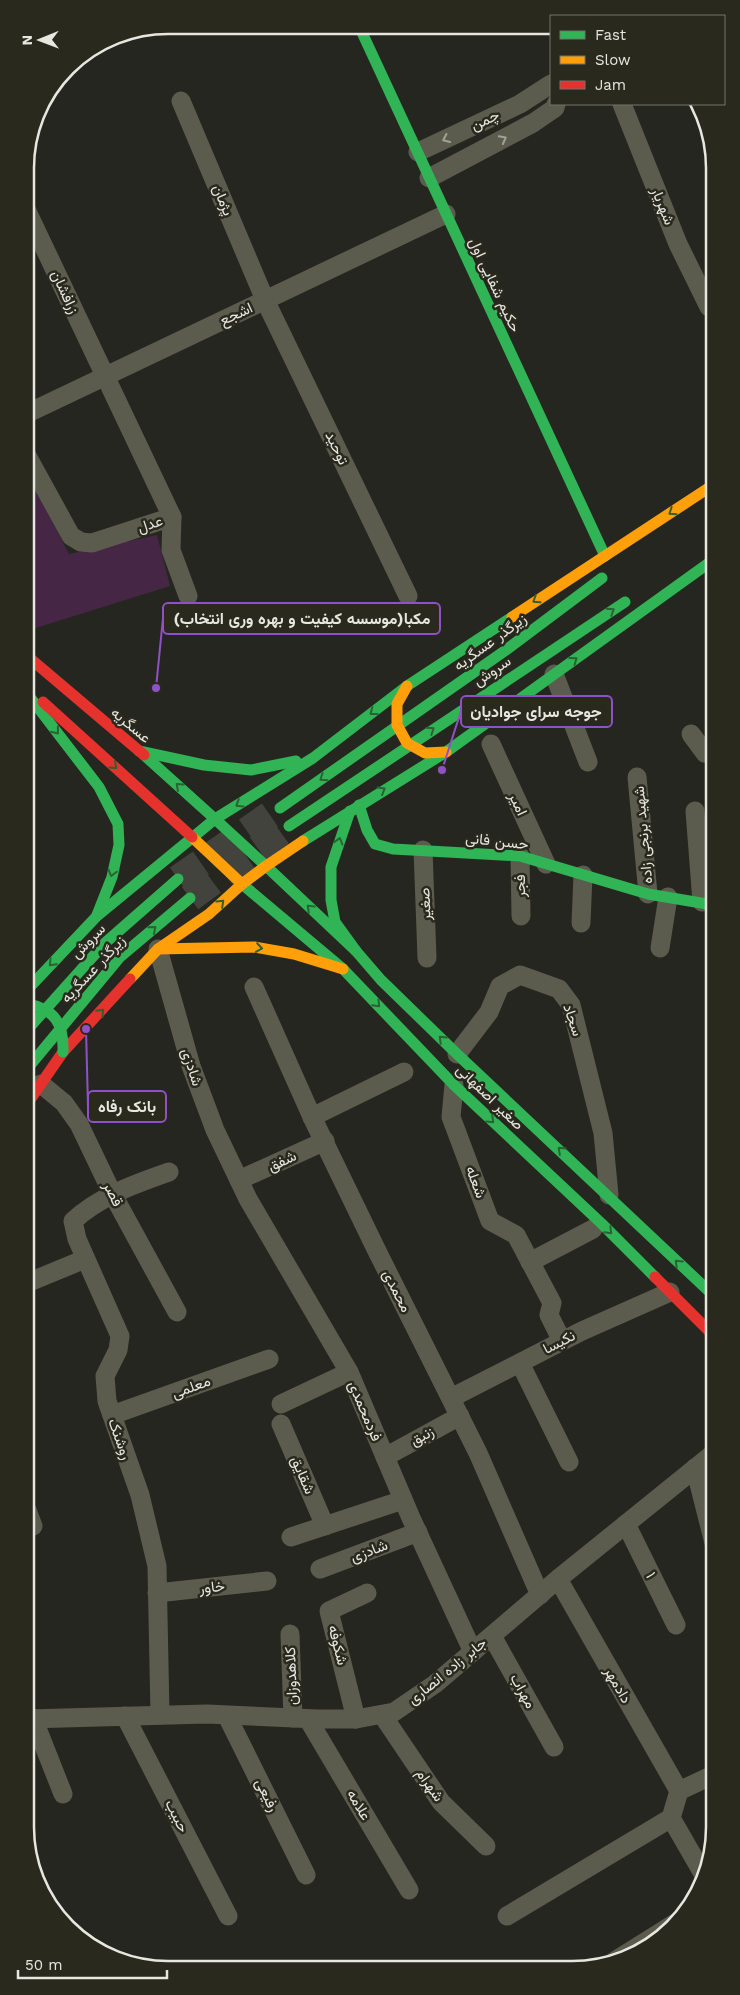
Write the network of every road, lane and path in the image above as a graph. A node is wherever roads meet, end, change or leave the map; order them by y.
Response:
1 (363, 34) edge
2 (550, 85) edge
3 (181, 100) dead end
4 (556, 105) edge
5 (622, 105) edge
6 (418, 152) junction
7 (429, 178) junction
8 (446, 214) junction
9 (34, 226) edge
10 (265, 300) junction
11 (706, 303) edge
12 (104, 377) junction
13 (34, 410) edge
14 (34, 469) edge
15 (706, 490) edge
16 (706, 499) edge
17 (172, 517) junction
18 (665, 530) dead end
19 (605, 556) junction
20 (706, 565) edge
21 (609, 572) dead end
22 (188, 596) dead end
23 (408, 596) dead end
24 (631, 598) dead end
25 (34, 662) edge
26 (554, 674) junction
27 (407, 686) junction
28 (34, 693) edge
29 (34, 702) edge
30 (691, 734) dead end
31 (491, 744) dead end
32 (140, 751) junction
33 (446, 752) junction
34 (706, 753) edge
35 (313, 758) junction
36 (588, 762) dead end
37 (638, 777) dead end
38 (280, 808) tunnel mouth
39 (354, 808) junction
40 (695, 811) dead end
41 (215, 819) junction
42 (289, 826) tunnel mouth
43 (192, 837) junction
44 (424, 850) junction
45 (520, 856) junction
46 (546, 864) junction
47 (266, 866) junction
48 (583, 876) junction
49 (178, 879) tunnel mouth
50 (242, 884) junction
51 (706, 890) edge
52 (648, 894) junction
53 (190, 898) tunnel mouth
54 (668, 898) junction
55 (706, 904) edge
56 (97, 916) junction
57 (521, 916) dead end
58 (581, 923) dead end
59 (660, 948) dead end
60 (158, 949) junction
61 (356, 951) junction
62 (427, 958) dead end
63 (343, 969) junction
64 (34, 982) edge
65 (254, 987) dead end
66 (34, 1005) edge
67 (34, 1022) edge
68 (64, 1052) junction
69 (457, 1054) junction
70 (34, 1061) edge
71 (404, 1072) dead end
72 (41, 1084) junction
73 (454, 1085) junction
74 (34, 1094) edge
75 (312, 1117) junction
76 (324, 1141) junction
77 (169, 1172) dead end
78 (239, 1180) junction
79 (112, 1193) junction
80 (609, 1195) junction
81 (592, 1229) dead end
82 (85, 1259) junction
83 (530, 1262) junction
84 (34, 1280) edge
85 (706, 1288) edge
86 (670, 1292) junction
87 (177, 1312) dead end
88 (706, 1328) edge
89 (562, 1341) junction
90 (269, 1359) dead end
91 (520, 1362) junction
92 (349, 1372) junction
93 (451, 1398) junction
94 (281, 1404) dead end
95 (112, 1416) junction
96 (460, 1416) junction
97 (281, 1424) dead end
98 (385, 1457) junction
99 (706, 1459) edge
100 (569, 1462) dead end
101 (695, 1468) junction
102 (404, 1500) junction
103 (706, 1511) edge
104 (626, 1524) junction
105 (325, 1526) junction
106 (418, 1532) junction
107 (290, 1538) dead end
108 (320, 1569) dead end
109 (558, 1579) junction
110 (266, 1581) dead end
111 (158, 1593) junction
112 (367, 1593) dead end
113 (540, 1594) junction
114 (676, 1625) dead end
115 (290, 1634) dead end
116 (492, 1636) junction
117 (473, 1652) junction
118 (160, 1715) junction
119 (125, 1716) junction
120 (227, 1716) junction
121 (384, 1716) junction
122 (34, 1719) edge
123 (301, 1719) junction
124 (356, 1719) junction
125 (34, 1728) edge
126 (554, 1747) dead end
127 (706, 1778) edge
128 (679, 1791) junction
129 (63, 1794) dead end
130 (671, 1818) junction
131 (486, 1846) dead end
132 (700, 1868) edge
133 (306, 1875) dead end
134 (409, 1890) dead end
135 (228, 1916) dead end
136 (507, 1916) dead end

1 - 6 main road, حکیم شفایی اول
2 -> 6 street, چمن
3 - 10 street, پژمان
7 -> 4 street, چمن
5 - 11 street, شهریار
6 - 7 main road, حکیم شفایی اول
7 - 8 main road, حکیم شفایی اول
8 - 10 street, اشجع
8 - 19 main road, حکیم شفایی اول
9 - 12 street, زرافشان
10 - 12 street, اشجع
10 - 23 street, توحید
12 - 13 street, اشجع
12 - 17 street, عدل
14 - 17 street, عدل
15 -> 19 main road
16 - 18 main road
17 - 22 street
19 -> 27 main road
26 -> 20 main road
21 -> 38 main road, زیرگذر عسگریه
42 -> 24 main road, سروش
25 - 32 main road, عسگریه
26 - 33 main road
26 - 36 street
27 - 33 main road, bridge
27 -> 35 main road
28 -> 43 main road
29 -> 56 main road
30 - 34 street
31 - 46 street, امیر
32 - 35 main road
41 -> 32 main road, عسگریه
39 -> 33 main road
35 -> 41 main road
37 - 52 street, شهید برنجی زاده
39 - 44 main road, حسن فانی
39 - 47 main road
61 -> 39 main road
40 - 51 street
41 - 43 main road
41 - 47 main road, عسگریه
43 - 50 main road, صغیر اصفهانی
43 - 56 main road
44 - 45 main road, حسن فانی
44 - 62 street, صغیر
45 - 46 main road, حسن فانی
45 - 57 street, فجر
46 - 48 main road, حسن فانی
47 - 50 main road
61 -> 47 main road, صغیر اصفهانی
48 - 52 main road, حسن فانی
48 - 58 street
49 - 67 main road, سروش
60 -> 50 main road
50 - 63 main road, صغیر اصفهانی
52 - 54 main road, حسن فانی
70 -> 53 main road, زیرگذر عسگریه
54 - 55 main road, حسن فانی
54 - 59 street
56 -> 64 main road
60 -> 63 main road
68 -> 60 main road
60 - 78 street, شادزی
69 -> 61 main road, صغیر اصفهانی
63 -> 73 main road, صغیر اصفهانی
65 - 75 street, محمدی
66 - 68 main road, bridge
68 - 72 main road
80 -> 69 main road, صغیر اصفهانی
69 - 80 street, سجاد
71 - 75 street
72 - 74 main road
72 - 79 street, قصر
73 - 83 street, شعله
73 -> 86 main road, صغیر اصفهانی
75 - 76 street, محمدی
76 - 78 street, شفق
76 - 93 street, محمدی
77 - 79 street
78 - 92 street, فردمحمدی
79 - 82 street, روشنک
79 - 87 street, قصر
85 -> 80 main road, صغیر اصفهانی
81 - 83 street
82 - 84 street
82 - 95 street, روشنک
83 - 89 street, شعله
86 - 88 main road, صغیر اصفهانی
86 - 89 street, نکیسا
89 - 91 street, نکیسا
90 - 95 street, معلمی
91 - 93 street, نکیسا
91 - 100 street
92 - 94 street
92 - 98 street, فردمحمدی
93 - 96 street, محمدی
95 - 111 street, روشنک
96 - 98 street, زنبق
96 - 113 street, محمدی
97 - 105 street, شقایق
98 - 102 street, فردمحمدی
99 - 101 street, جابر زاده انصاری
101 - 103 street
101 - 104 street, جابر زاده انصاری
102 - 105 street
102 - 106 street, فردمحمدی
104 - 109 street, جابر زاده انصاری
104 - 114 street, ۱
105 - 107 street
106 - 108 street, شادزی
106 - 117 street, فردمحمدی
109 - 113 street, جابر زاده انصاری
109 - 128 street, دادمهر
110 - 111 street, خاور
111 - 118 street, روشنک
112 - 124 street, شکوفه
113 - 116 street, جابر زاده انصاری
115 - 123 street, کلاهدوزان
116 - 117 street, جابر زاده انصاری
116 - 126 street, مهراب
117 - 121 street, جابر زاده انصاری
118 - 119 street, جابر زاده انصاری
118 - 120 street, جابر زاده انصاری
119 - 122 street, جابر زاده انصاری
119 - 135 street, حبیب
120 - 123 street, جابر زاده انصاری
120 - 133 street, رفیعی
121 - 124 street, جابر زاده انصاری
121 - 131 street, شهرام
123 - 124 street, جابر زاده انصاری
123 - 134 street, علامه
125 - 129 street
127 - 128 street
128 - 130 street
130 - 132 street
130 - 136 street

